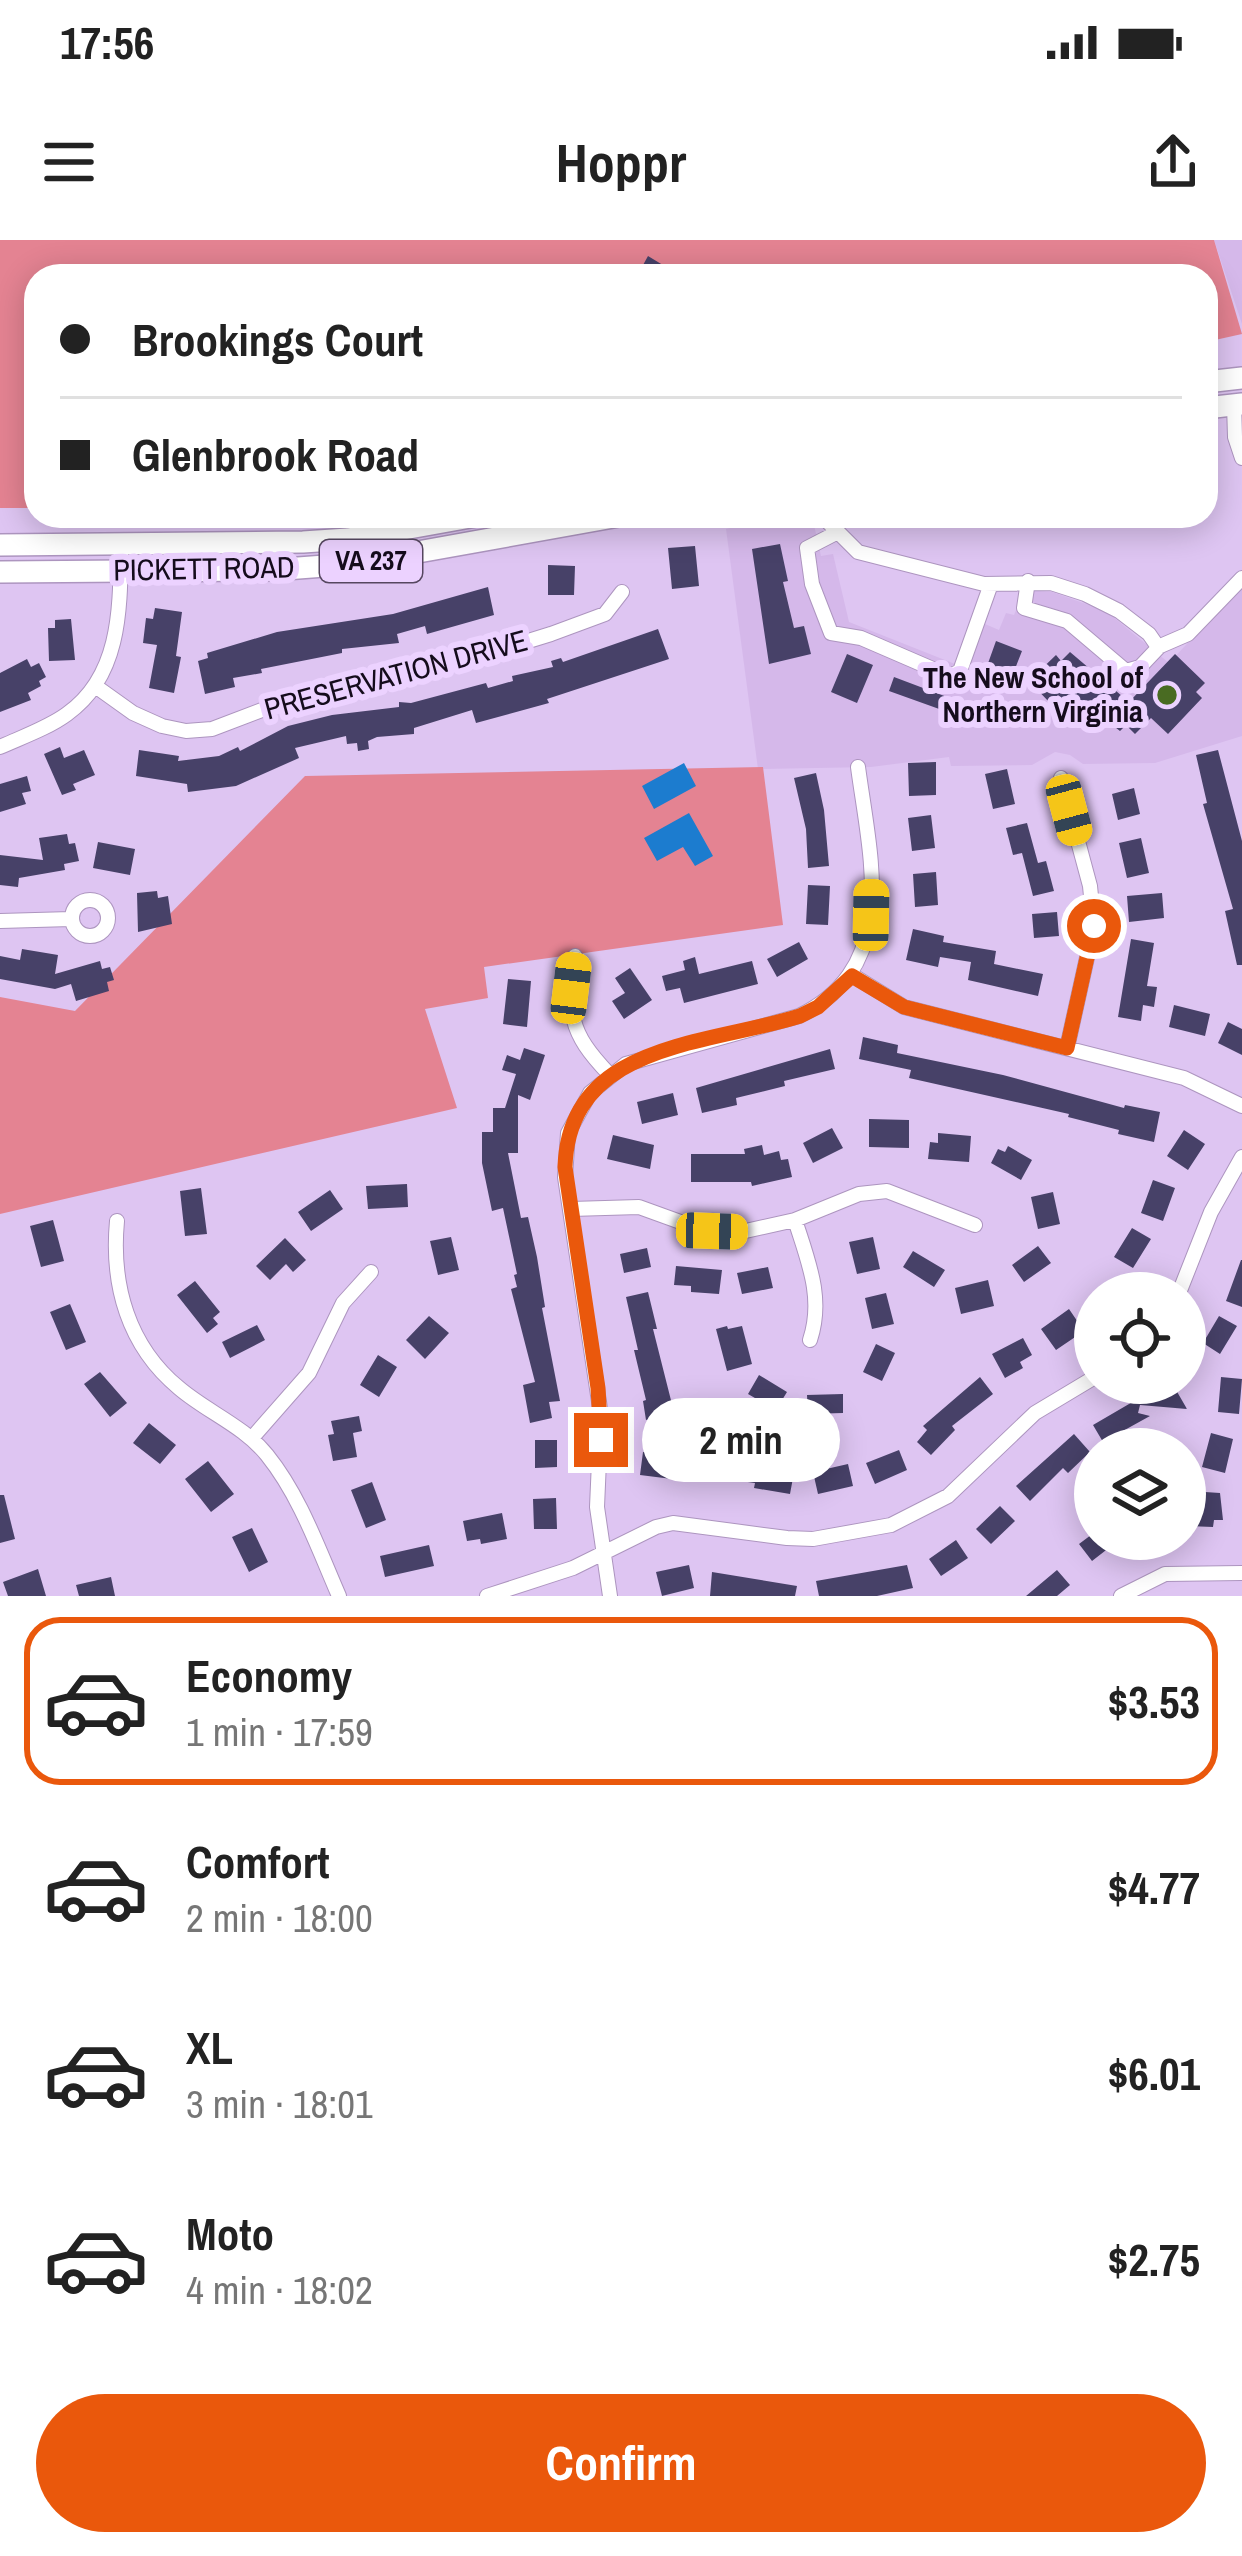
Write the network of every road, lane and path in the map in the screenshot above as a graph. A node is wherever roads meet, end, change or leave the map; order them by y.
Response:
1 (1238, 404) edge
2 (1242, 458) edge
3 (409, 528) edge
4 (552, 528) edge
5 (835, 528) edge
6 (838, 532) junction
7 (121, 544) junction
8 (0, 545) edge
9 (0, 572) edge
10 (121, 572) junction
11 (1242, 578) edge
12 (1028, 581) junction
13 (991, 584) junction
14 (622, 592) dead end
15 (1159, 647) junction
16 (98, 688) junction
17 (0, 747) edge
18 (858, 766) dead end
19 (1061, 778) dead end
20 (70, 919) dead end
21 (0, 921) edge
22 (575, 956) dead end
23 (852, 976) junction
24 (1067, 1048) junction
25 (609, 1074) junction
26 (1242, 1106) edge
27 (1242, 1157) edge
28 (571, 1209) junction
29 (795, 1220) junction
30 (117, 1221) dead end
31 (975, 1225) dead end
32 (371, 1272) dead end
33 (1188, 1272) edge
34 (810, 1340) dead end
35 (1074, 1390) edge
36 (252, 1438) junction
37 (604, 1554) junction
38 (1242, 1574) edge
39 (339, 1596) edge
40 (488, 1596) edge
41 (610, 1596) edge
42 (1121, 1596) edge

1 - 2 street
3 - 7 main road, PICKETT ROAD / VA 237
4 - 10 main road, PICKETT ROAD / VA 237
5 - 6 street
6 - 13 street
6 - 13 street
7 - 8 main road, PICKETT ROAD / VA 237
7 - 10 street
9 - 10 main road, PICKETT ROAD / VA 237
10 - 16 street
11 - 15 street
12 - 13 street
12 - 15 street
12 - 15 street
14 - 16 street, PRESERVATION DRIVE
16 - 17 street
18 - 23 street
19 - 24 street
20 - 21 street
22 - 25 street
23 - 24 street
23 - 25 street
24 - 26 street
25 - 28 street
27 - 33 street
28 - 29 street
28 - 37 street
29 - 31 street
29 - 34 street
30 - 36 street
32 - 36 street
35 - 37 street
36 - 39 street
37 - 40 street
37 - 41 street
38 - 42 street

